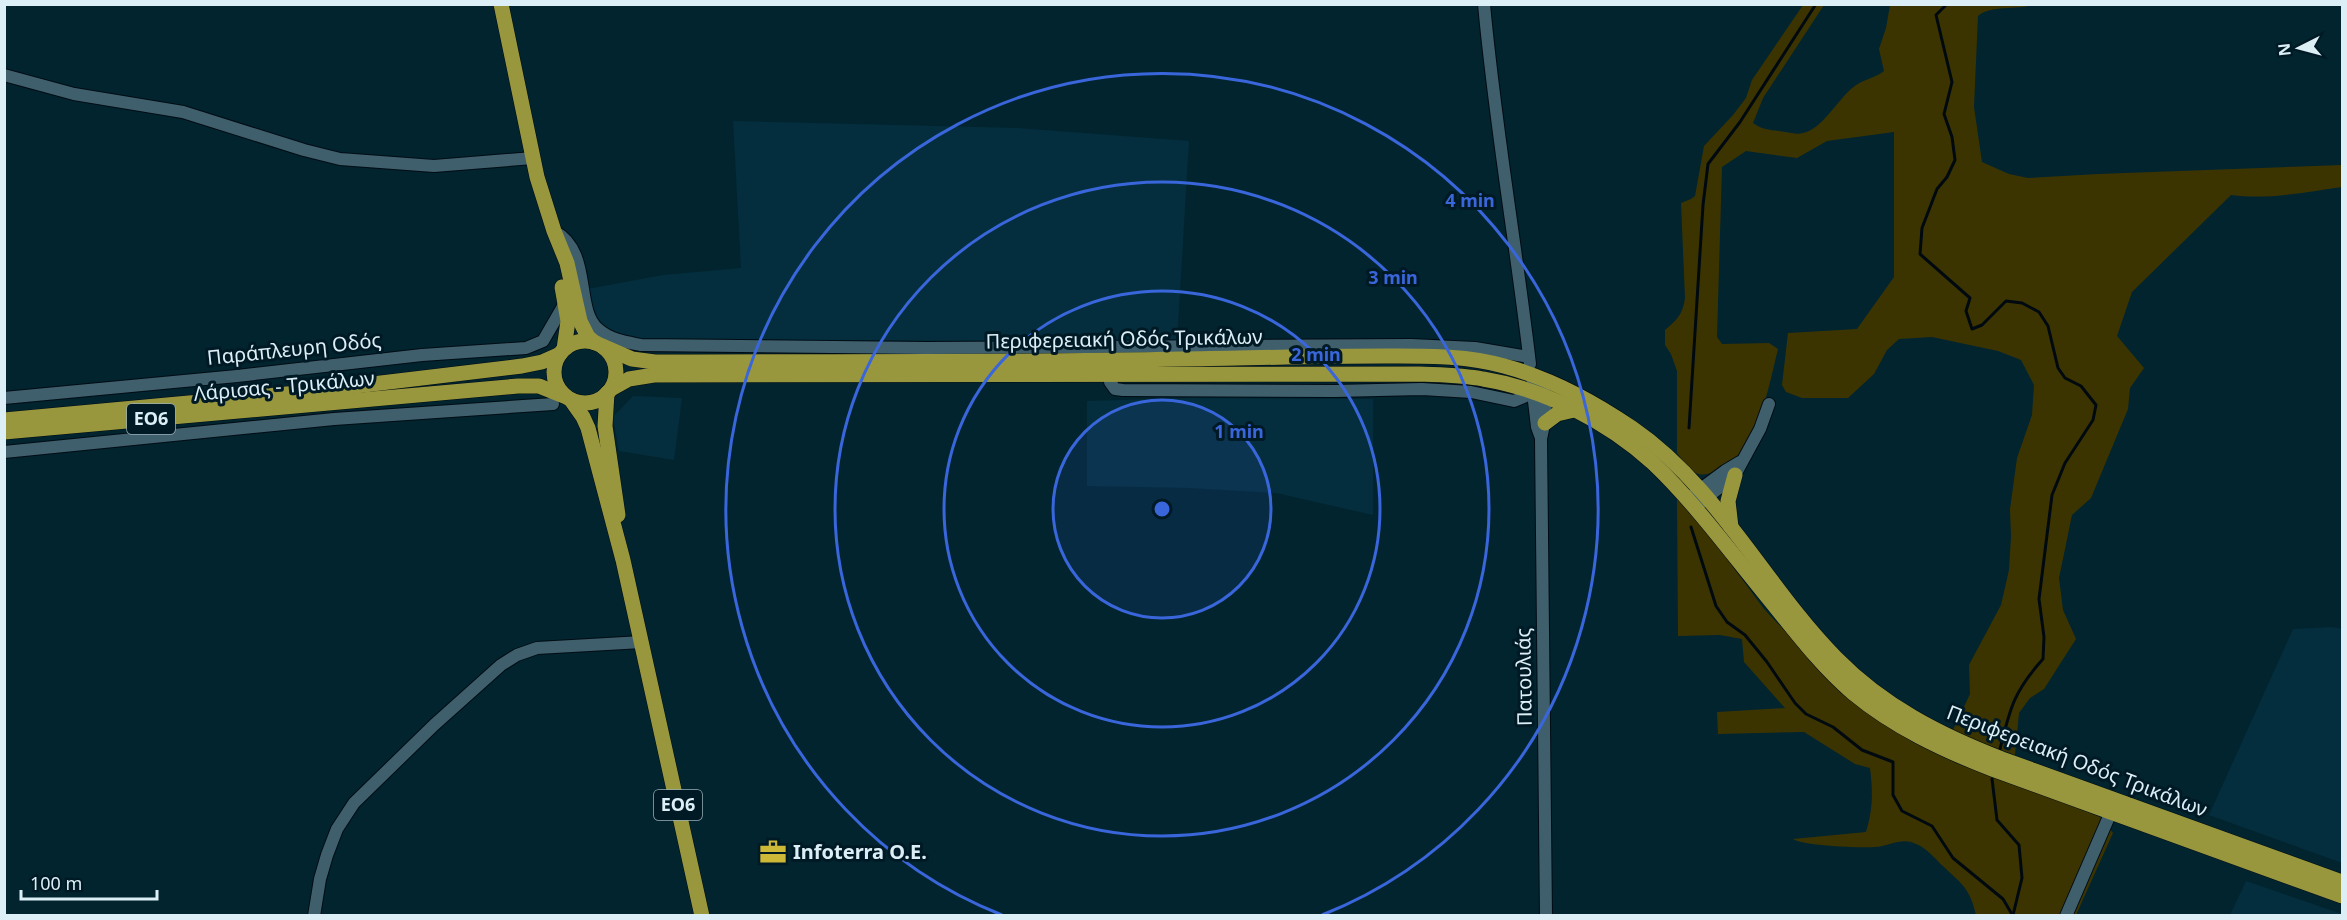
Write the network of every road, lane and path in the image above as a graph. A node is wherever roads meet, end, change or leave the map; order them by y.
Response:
1 (501, 4) edge
2 (1484, 4) edge
3 (4, 75) edge
4 (533, 158) junction
5 (554, 231) junction
6 (565, 303) junction
7 (598, 345) junction
8 (819, 346) junction
9 (562, 352) junction
10 (1078, 354) junction
11 (926, 355) junction
12 (1529, 357) junction
13 (819, 362) junction
14 (1537, 377) junction
15 (609, 391) junction
16 (1539, 395) junction
17 (4, 398) edge
18 (563, 400) junction
19 (1769, 404) dead end
20 (1574, 410) junction
21 (4, 420) edge
22 (1545, 423) junction
23 (4, 432) edge
24 (1541, 439) junction
25 (4, 452) edge
26 (1738, 469) junction
27 (1697, 499) junction
28 (1731, 527) junction
29 (623, 560) junction
30 (642, 642) junction
31 (2111, 812) junction
32 (2343, 882) edge
33 (2343, 896) edge
34 (314, 915) edge
35 (702, 915) edge
36 (1546, 915) edge
37 (2066, 915) edge

1 - 4 main road
2 - 12 street
3 - 4 street
4 - 5 main road
5 - 6 main road
5 - 7 main road
5 - 8 street
6 - 9 main road
6 - 17 street, Παράπλευρη Οδός
7 - 9 main road, ΕΟ6
7 - 13 main road, Περιφερειακή Οδός Τρικάλων
7 - 15 main road, ΕΟ6
8 - 11 street
8 - 13 street
9 - 18 main road, ΕΟ6
9 - 21 main road, Λάρισας - Τρικάλων / ΕΟ6
10 - 11 main road, Περιφερειακή Οδός Τρικάλων
10 - 12 street
10 - 14 main road, Περιφερειακή Οδός Τρικάλων
11 - 13 main road, Περιφερειακή Οδός Τρικάλων
12 - 14 street
14 - 16 street
14 - 27 main road, Περιφερειακή Οδός Τρικάλων
15 - 16 main road, Περιφερειακή Οδός Τρικάλων
15 - 18 main road, ΕΟ6
15 - 29 main road, ΕΟ6
16 - 20 main road, Περιφερειακή Οδός Τρικάλων
16 - 22 street, Πατουλιάς
16 - 24 street, Πατουλιάς
18 - 23 main road, Λάρισας - Τρικάλων / ΕΟ6
18 - 25 street
18 - 29 main road, ΕΟ6
19 - 26 street
20 - 22 main road
20 - 27 main road, Περιφερειακή Οδός Τρικάλων
22 - 24 street, Πατουλιάς
24 - 36 street, Πατουλιάς
26 - 27 street
26 - 28 main road
27 - 28 main road, Περιφερειακή Οδός Τρικάλων
27 - 31 main road, Περιφερειακή Οδός Τρικάλων
28 - 32 main road, Περιφερειακή Οδός Τρικάλων
29 - 30 main road, ΕΟ6
30 - 34 street
30 - 35 main road, ΕΟ6
31 - 33 main road, Περιφερειακή Οδός Τρικάλων
31 - 37 street

